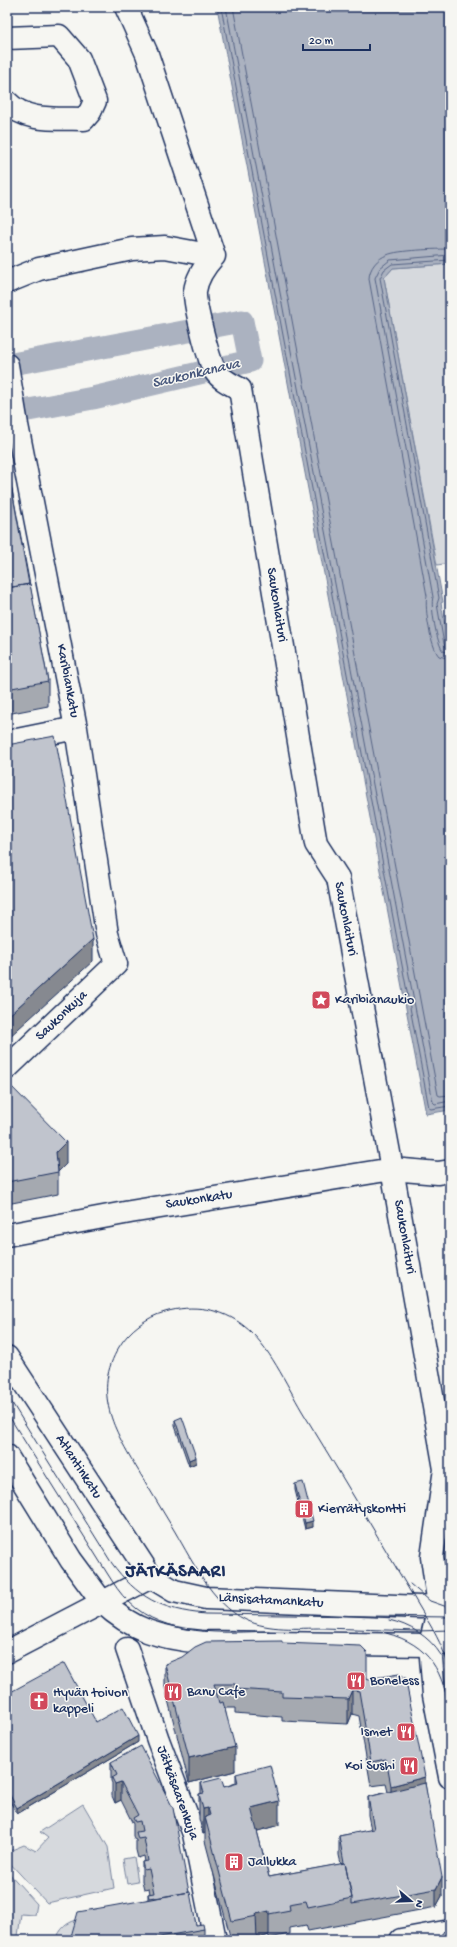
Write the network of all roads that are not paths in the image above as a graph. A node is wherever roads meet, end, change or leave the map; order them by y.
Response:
1 (126, 7) edge
2 (7, 38) edge
3 (7, 102) edge
4 (214, 256) junction
5 (7, 282) edge
6 (7, 365) edge
7 (14, 429) edge
8 (76, 728) junction
9 (7, 742) edge
10 (116, 964) joint
11 (7, 1068) edge
12 (392, 1169) junction
13 (450, 1171) edge
14 (7, 1235) edge
15 (7, 1356) edge
16 (7, 1456) edge
17 (151, 1577) junction
18 (102, 1602) junction
19 (446, 1611) edge
20 (440, 1644) edge
21 (127, 1649) dead end
22 (7, 1652) edge
23 (450, 1777) edge
24 (450, 1931) edge
25 (215, 1940) edge
26 (401, 1940) edge

1 - 4 street
2 - 3 street
4 - 5 street
4 - 12 street, Saukonlaituri
6 - 7 street, Karibiankatu
7 - 8 street, Karibiankatu
8 - 9 street
8 - 10 street, Karibiankatu
10 - 11 street, Saukonkuja
12 - 13 street, Saukonkatu
12 - 14 street, Saukonkatu
12 - 19 street, Saukonlaituri
15 - 17 street, Atlantinkatu
16 - 18 street
17 - 18 street
17 - 19 street, Länsisatamankatu
18 - 20 street
18 - 22 street
19 - 20 street
20 - 23 street
21 - 25 street, Jätkäsaarenkuja
24 - 26 street

